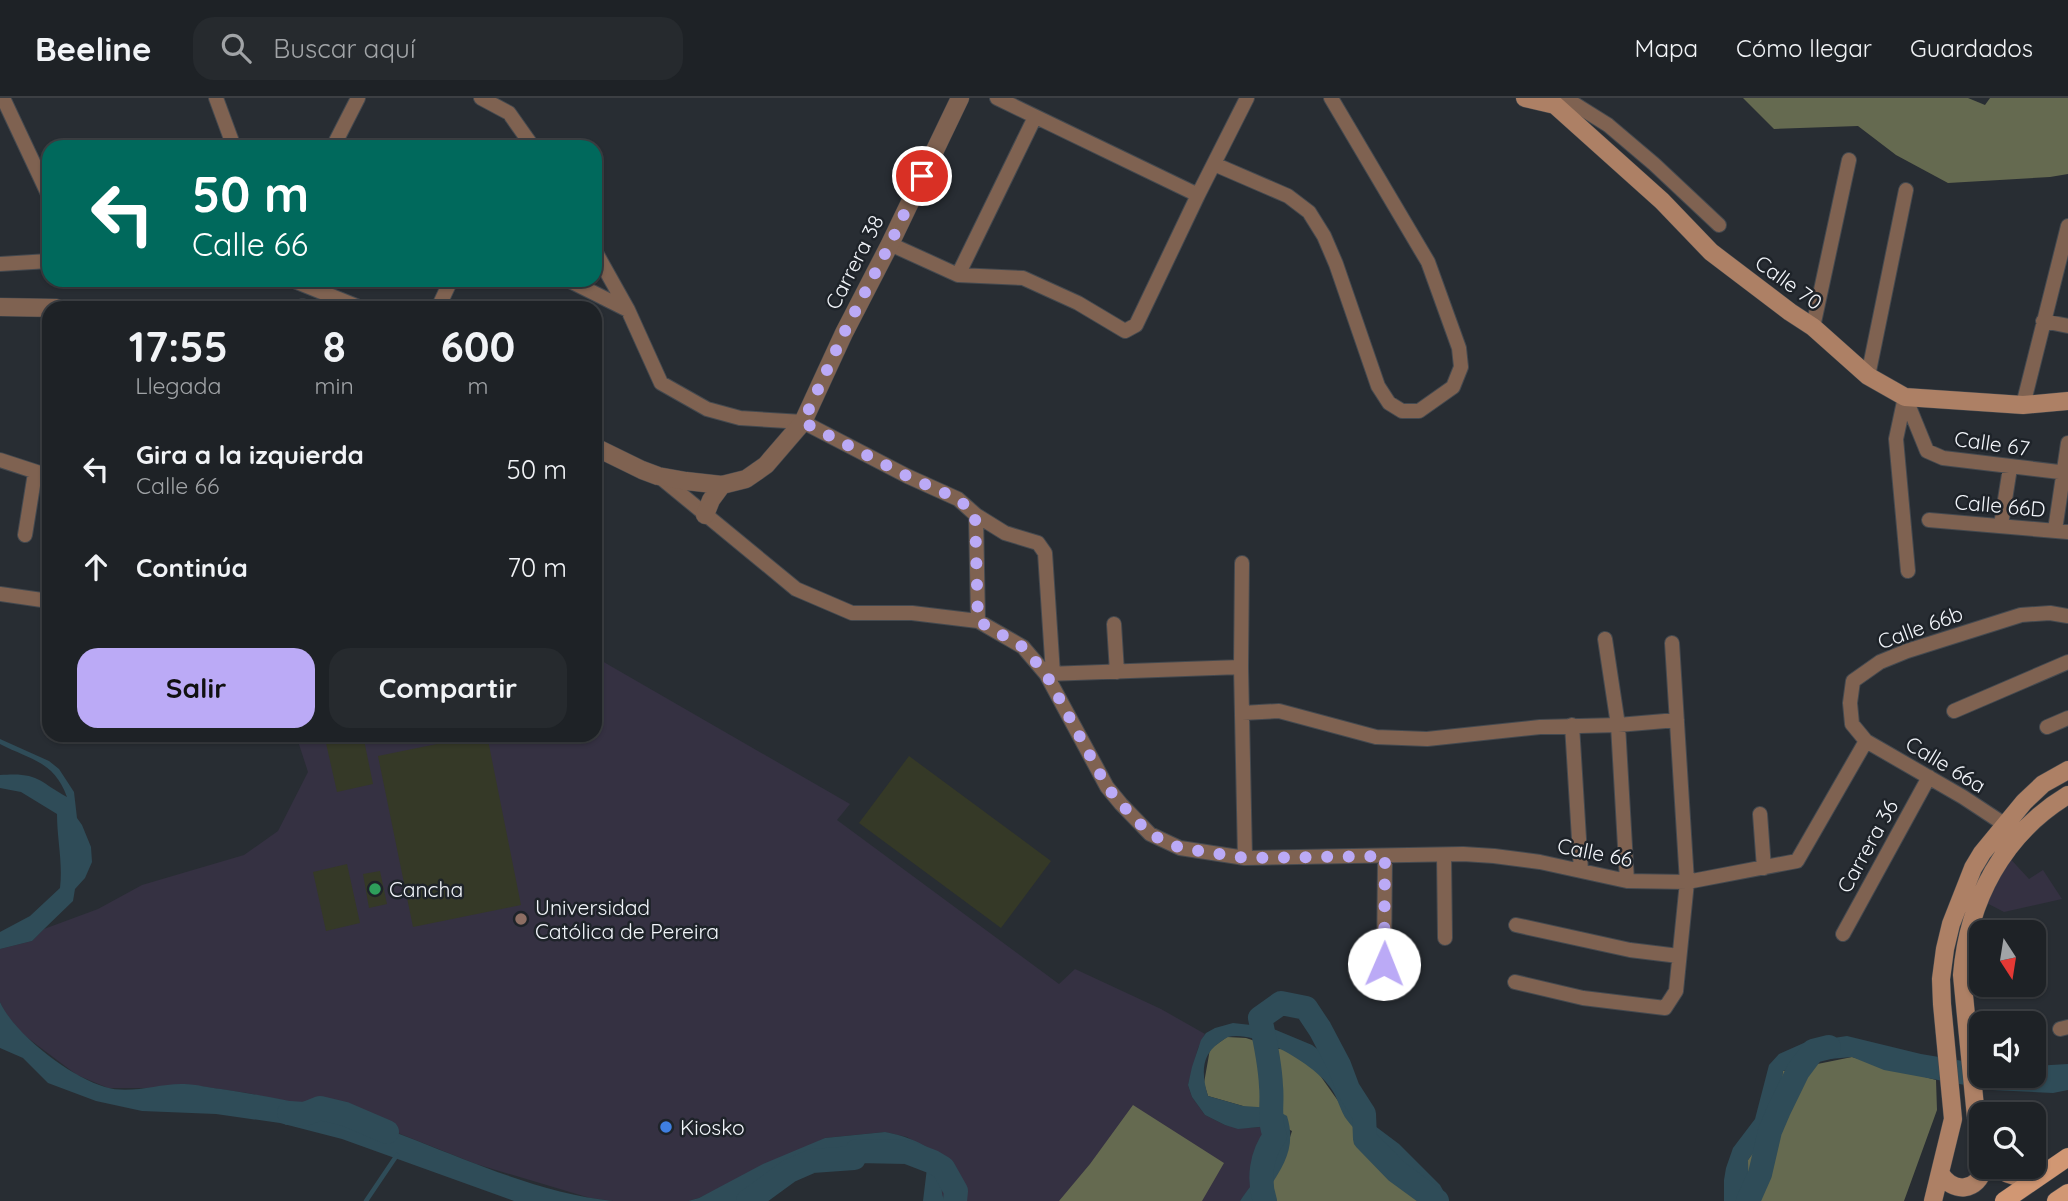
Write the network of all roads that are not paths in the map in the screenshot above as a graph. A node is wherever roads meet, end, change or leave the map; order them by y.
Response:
1 (3, 98) edge
2 (216, 98) edge
3 (358, 98) edge
4 (481, 98) edge
5 (960, 98) edge
6 (997, 98) edge
7 (1247, 98) edge
8 (1331, 98) edge
9 (1527, 98) edge
10 (1565, 98) edge
11 (1035, 117) junction
12 (524, 131) junction
13 (231, 140) edge
14 (337, 140) edge
15 (520, 140) edge
16 (529, 140) edge
17 (1849, 160) dead end
18 (1214, 164) junction
19 (42, 180) edge
20 (1906, 190) dead end
21 (1198, 195) junction
22 (1719, 225) dead end
23 (2068, 226) edge
24 (890, 244) junction
25 (42, 261) edge
26 (0, 264) edge
27 (602, 264) edge
28 (2063, 267) edge
29 (958, 275) junction
30 (309, 287) edge
31 (582, 287) edge
32 (344, 301) edge
33 (0, 307) edge
34 (42, 308) edge
35 (628, 310) junction
36 (2043, 321) junction
37 (2068, 326) edge
38 (1814, 327) junction
39 (1868, 376) junction
40 (1905, 397) junction
41 (2068, 401) edge
42 (2023, 405) junction
43 (803, 422) junction
44 (2068, 443) edge
45 (602, 450) edge
46 (0, 460) edge
47 (2010, 468) junction
48 (2066, 473) edge
49 (42, 474) edge
50 (658, 476) junction
51 (722, 485) junction
52 (975, 514) junction
53 (705, 515) junction
54 (1929, 520) dead end
55 (2001, 525) junction
56 (2061, 531) edge
57 (25, 535) dead end
58 (1242, 563) dead end
59 (1908, 570) dead end
60 (0, 594) edge
61 (42, 600) edge
62 (2068, 616) edge
63 (978, 621) junction
64 (1114, 624) dead end
65 (1605, 639) dead end
66 (1672, 643) dead end
67 (2068, 662) edge
68 (1241, 667) junction
69 (1117, 672) junction
70 (1050, 674) junction
71 (1954, 710) dead end
72 (1242, 713) junction
73 (2068, 718) edge
74 (1677, 720) junction
75 (1572, 725) junction
76 (1618, 725) junction
77 (2047, 727) dead end
78 (1866, 741) junction
79 (2068, 770) edge
80 (1929, 777) junction
81 (2068, 795) edge
82 (1760, 814) dead end
83 (2005, 824) junction
84 (2020, 835) junction
85 (1444, 855) junction
86 (1385, 856) junction
87 (1245, 858) junction
88 (1764, 868) junction
89 (1581, 871) junction
90 (1628, 881) junction
91 (1687, 882) junction
92 (1516, 925) dead end
93 (1843, 934) dead end
94 (1445, 938) dead end
95 (1679, 956) junction
96 (1384, 964) dead end
97 (1515, 982) dead end
98 (1974, 1102) edge
99 (2068, 1157) edge
100 (2048, 1171) joint
101 (1940, 1173) junction
102 (1979, 1179) edge
103 (2068, 1193) edge
104 (1933, 1201) edge
105 (2004, 1201) edge
106 (2056, 1201) edge

1 - 19 street
2 - 13 street
3 - 14 street
4 - 12 street
5 - 24 street, Carrera 38
6 - 11 street
7 - 18 street
8 - 18 street
9 - 38 main road, Calle 70
10 - 22 street
11 - 21 street
11 - 29 street
12 - 15 street
12 - 16 street
17 - 38 street
18 - 21 street
20 - 39 street
21 - 29 street
23 - 28 street
24 - 29 street
24 - 43 street, Carrera 38
25 - 26 street
27 - 35 street
28 - 36 street
30 - 32 street
31 - 35 street
33 - 34 street
35 - 43 street
36 - 37 street
36 - 42 street
38 - 39 main road, Calle 70
39 - 40 main road, Calle 70
40 - 42 main road, Calle 70
40 - 47 street, Calle 67
40 - 59 street
41 - 42 main road, Calle 70
43 - 51 street, Carrera 38
43 - 52 street
44 - 48 street
45 - 50 street
46 - 49 street
47 - 48 street, Calle 67
47 - 55 street
48 - 56 street
49 - 57 street
50 - 51 street
50 - 53 street
51 - 53 street
52 - 63 street
52 - 70 street
53 - 63 street
54 - 55 street, Calle 66D
55 - 56 street, Calle 66D
58 - 68 street
60 - 61 street
62 - 78 street, Calle 66b
63 - 70 street
64 - 69 street
65 - 76 street
66 - 74 street
67 - 71 street
68 - 69 street
68 - 72 street
69 - 70 street
70 - 87 street, Calle 66
72 - 75 street
72 - 87 street
73 - 77 street
74 - 76 street
74 - 91 street
75 - 76 street
75 - 89 street
76 - 90 street
78 - 80 street, Calle 66a
78 - 88 street, Calle 66
79 - 83 main road
80 - 83 street, Calle 66a
80 - 93 street, Carrera 36
81 - 84 main road
82 - 88 street
83 - 84 street, Calle 66a
83 - 101 main road
84 - 98 main road
85 - 86 street, Calle 66
85 - 89 street, Calle 66
85 - 94 street
86 - 87 street, Calle 66
86 - 96 street
88 - 91 street, Calle 66
89 - 90 street, Calle 66
90 - 91 street, Calle 66
91 - 95 street
92 - 95 street
95 - 97 street
99 - 100 main road
100 - 105 main road
101 - 102 main road
101 - 104 main road
103 - 106 main road

